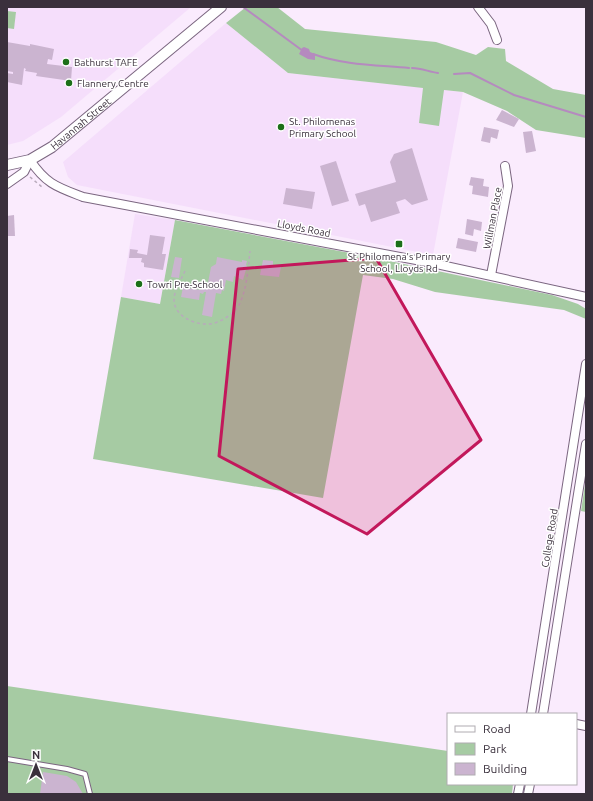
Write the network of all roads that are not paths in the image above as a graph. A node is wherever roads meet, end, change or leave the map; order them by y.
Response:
1 (221, 7) edge
2 (478, 7) edge
3 (497, 40) dead end
4 (30, 160) junction
5 (7, 164) edge
6 (505, 166) dead end
7 (7, 184) edge
8 (491, 274) junction
9 (586, 297) edge
10 (586, 364) edge
11 (586, 444) edge
12 (531, 713) edge
13 (543, 713) edge
14 (7, 759) edge
15 (90, 794) edge

1 - 4 street, Havannah Street
2 - 3 street
4 - 5 street, Havannah Street
4 - 7 street
4 - 8 street, Lloyds Road
6 - 8 street, Willman Place
8 - 9 street, Lloyds Road
10 - 12 street, College Road
11 - 13 street
14 - 15 lane

